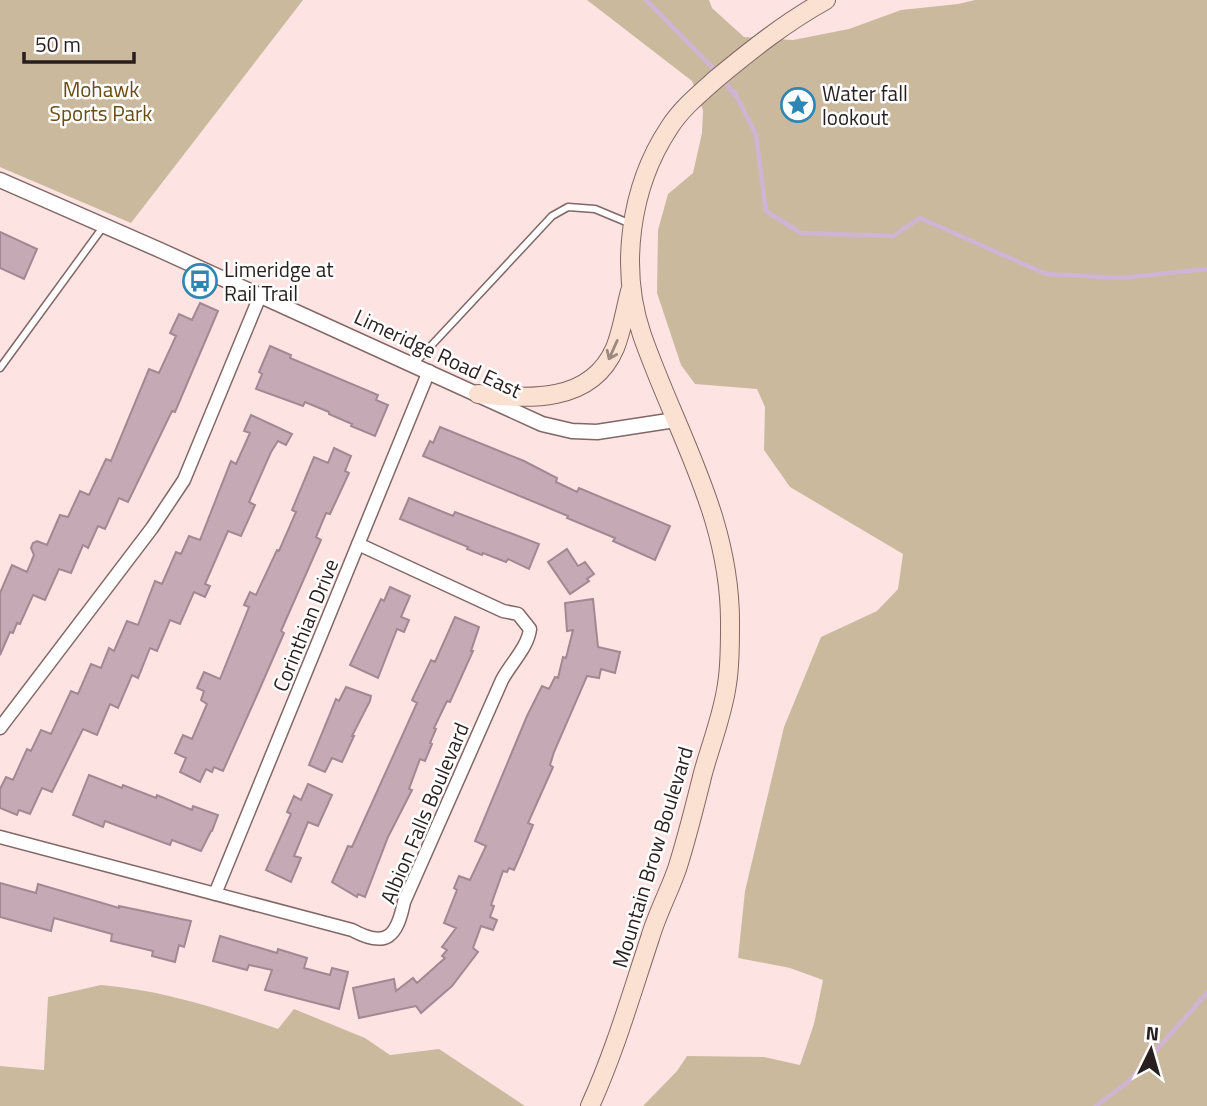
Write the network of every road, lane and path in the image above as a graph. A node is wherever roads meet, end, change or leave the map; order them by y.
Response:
1 (826, 0) edge
2 (0, 180) edge
3 (633, 225) junction
4 (103, 227) junction
5 (632, 284) junction
6 (260, 296) junction
7 (414, 364) junction
8 (0, 368) edge
9 (429, 371) junction
10 (478, 394) junction
11 (676, 420) junction
12 (358, 544) junction
13 (0, 728) edge
14 (0, 837) edge
15 (215, 894) junction
16 (590, 1106) edge

1 - 3 main road, Mountain Brow Boulevard
2 - 4 street, Limeridge Road East
3 - 5 main road, Mountain Brow Boulevard
3 - 7 lane
4 - 6 street, Limeridge Road East
4 - 8 lane
5 -> 10 main road
5 - 11 main road, Mountain Brow Boulevard
6 - 7 street, Limeridge Road East
6 - 13 street
7 - 9 street, Limeridge Road East
9 - 10 street, Limeridge Road East
9 - 12 street, Corinthian Drive
10 - 11 street, Limeridge Road East
11 - 16 main road, Mountain Brow Boulevard
12 - 15 street, Corinthian Drive
12 - 15 street, Albion Falls Boulevard
14 - 15 street, Albion Falls Boulevard

